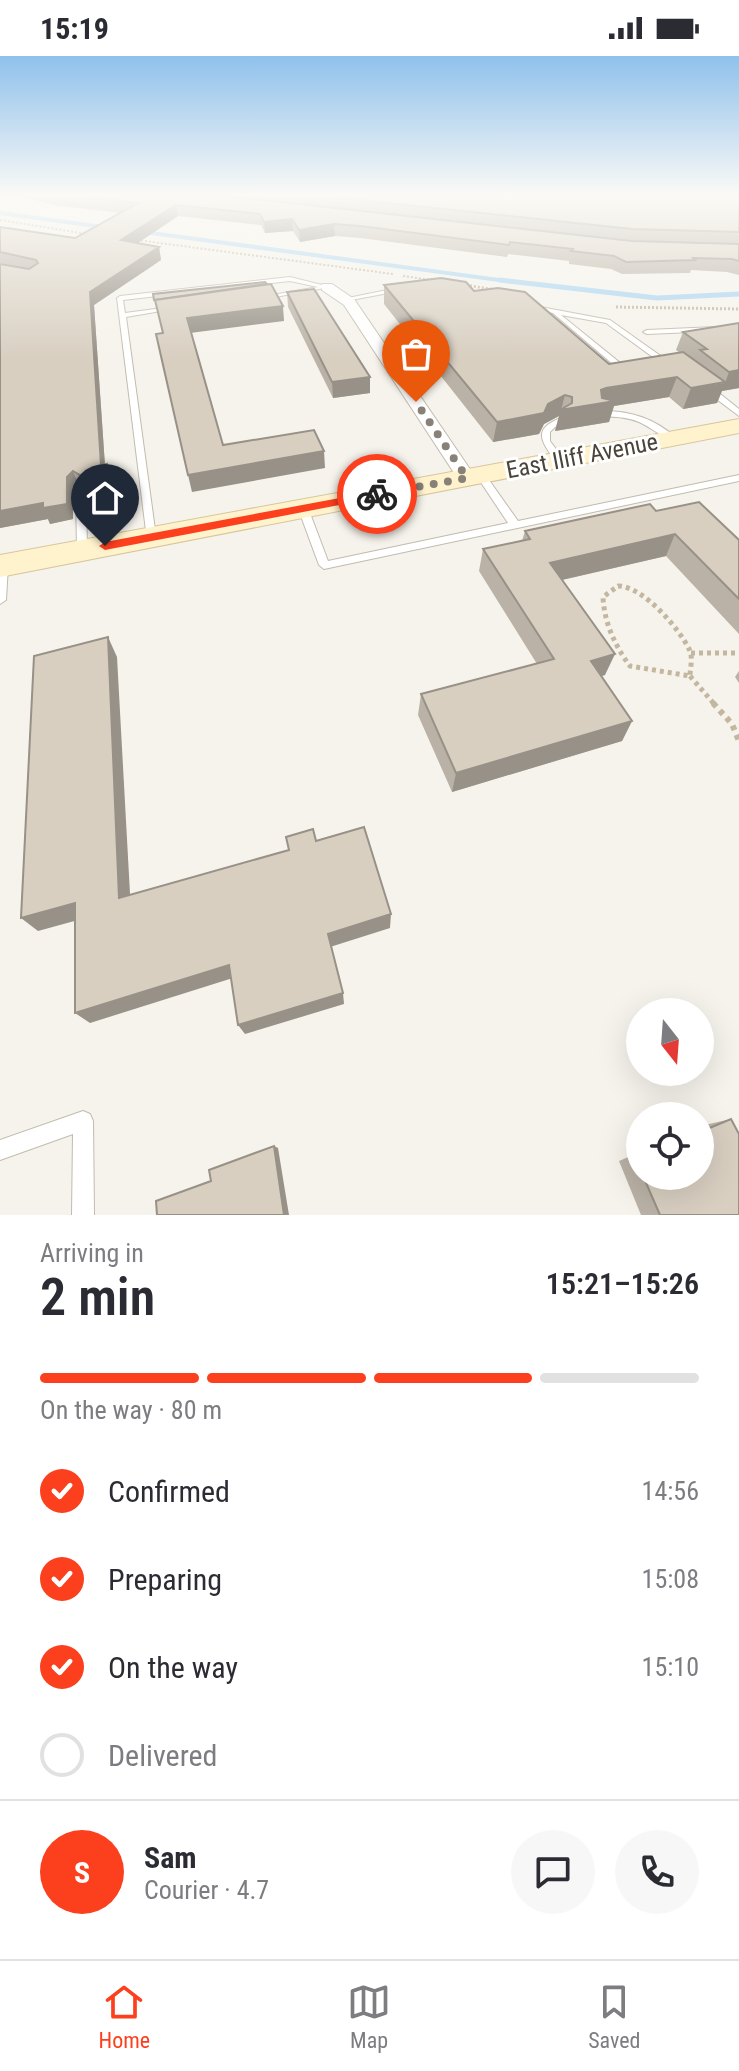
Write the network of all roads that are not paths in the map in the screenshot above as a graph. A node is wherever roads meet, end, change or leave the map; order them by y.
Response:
1 (327, 287) junction
2 (409, 289) edge
3 (255, 298) edge
4 (346, 299) junction
5 (521, 305) edge
6 (181, 307) edge
7 (553, 312) junction
8 (122, 315) junction
9 (739, 328) edge
10 (647, 332) dead end
11 (663, 364) junction
12 (677, 365) edge
13 (650, 366) edge
14 (636, 369) edge
15 (700, 383) edge
16 (739, 413) edge
17 (601, 414) edge
18 (561, 421) edge
19 (739, 426) edge
20 (672, 438) junction
21 (559, 460) junction
22 (474, 476) junction
23 (739, 478) edge
24 (81, 492) edge
25 (303, 508) junction
26 (515, 525) junction
27 (151, 537) junction
28 (82, 550) junction
29 (2, 565) edge
30 (0, 600) edge
31 (0, 1150) edge
32 (83, 1215) edge

1 - 3 lane
1 - 4 street
1 - 8 lane
2 - 4 lane
4 - 22 street
5 - 7 lane
6 - 8 lane
7 - 11 lane
7 - 14 lane
8 - 27 lane
9 - 10 lane
11 - 12 lane
11 - 13 lane
15 - 16 lane
17 - 20 lane
18 - 21 lane
19 - 20 street, East Iliff Avenue
20 - 21 street, East Iliff Avenue
21 - 22 street, East Iliff Avenue
22 - 25 street, East Iliff Avenue
22 - 26 lane
23 - 26 lane
24 - 28 lane
25 - 26 lane
25 - 27 street, East Iliff Avenue
27 - 28 street, East Iliff Avenue
28 - 29 street, East Iliff Avenue
29 - 30 lane
31 - 32 lane

